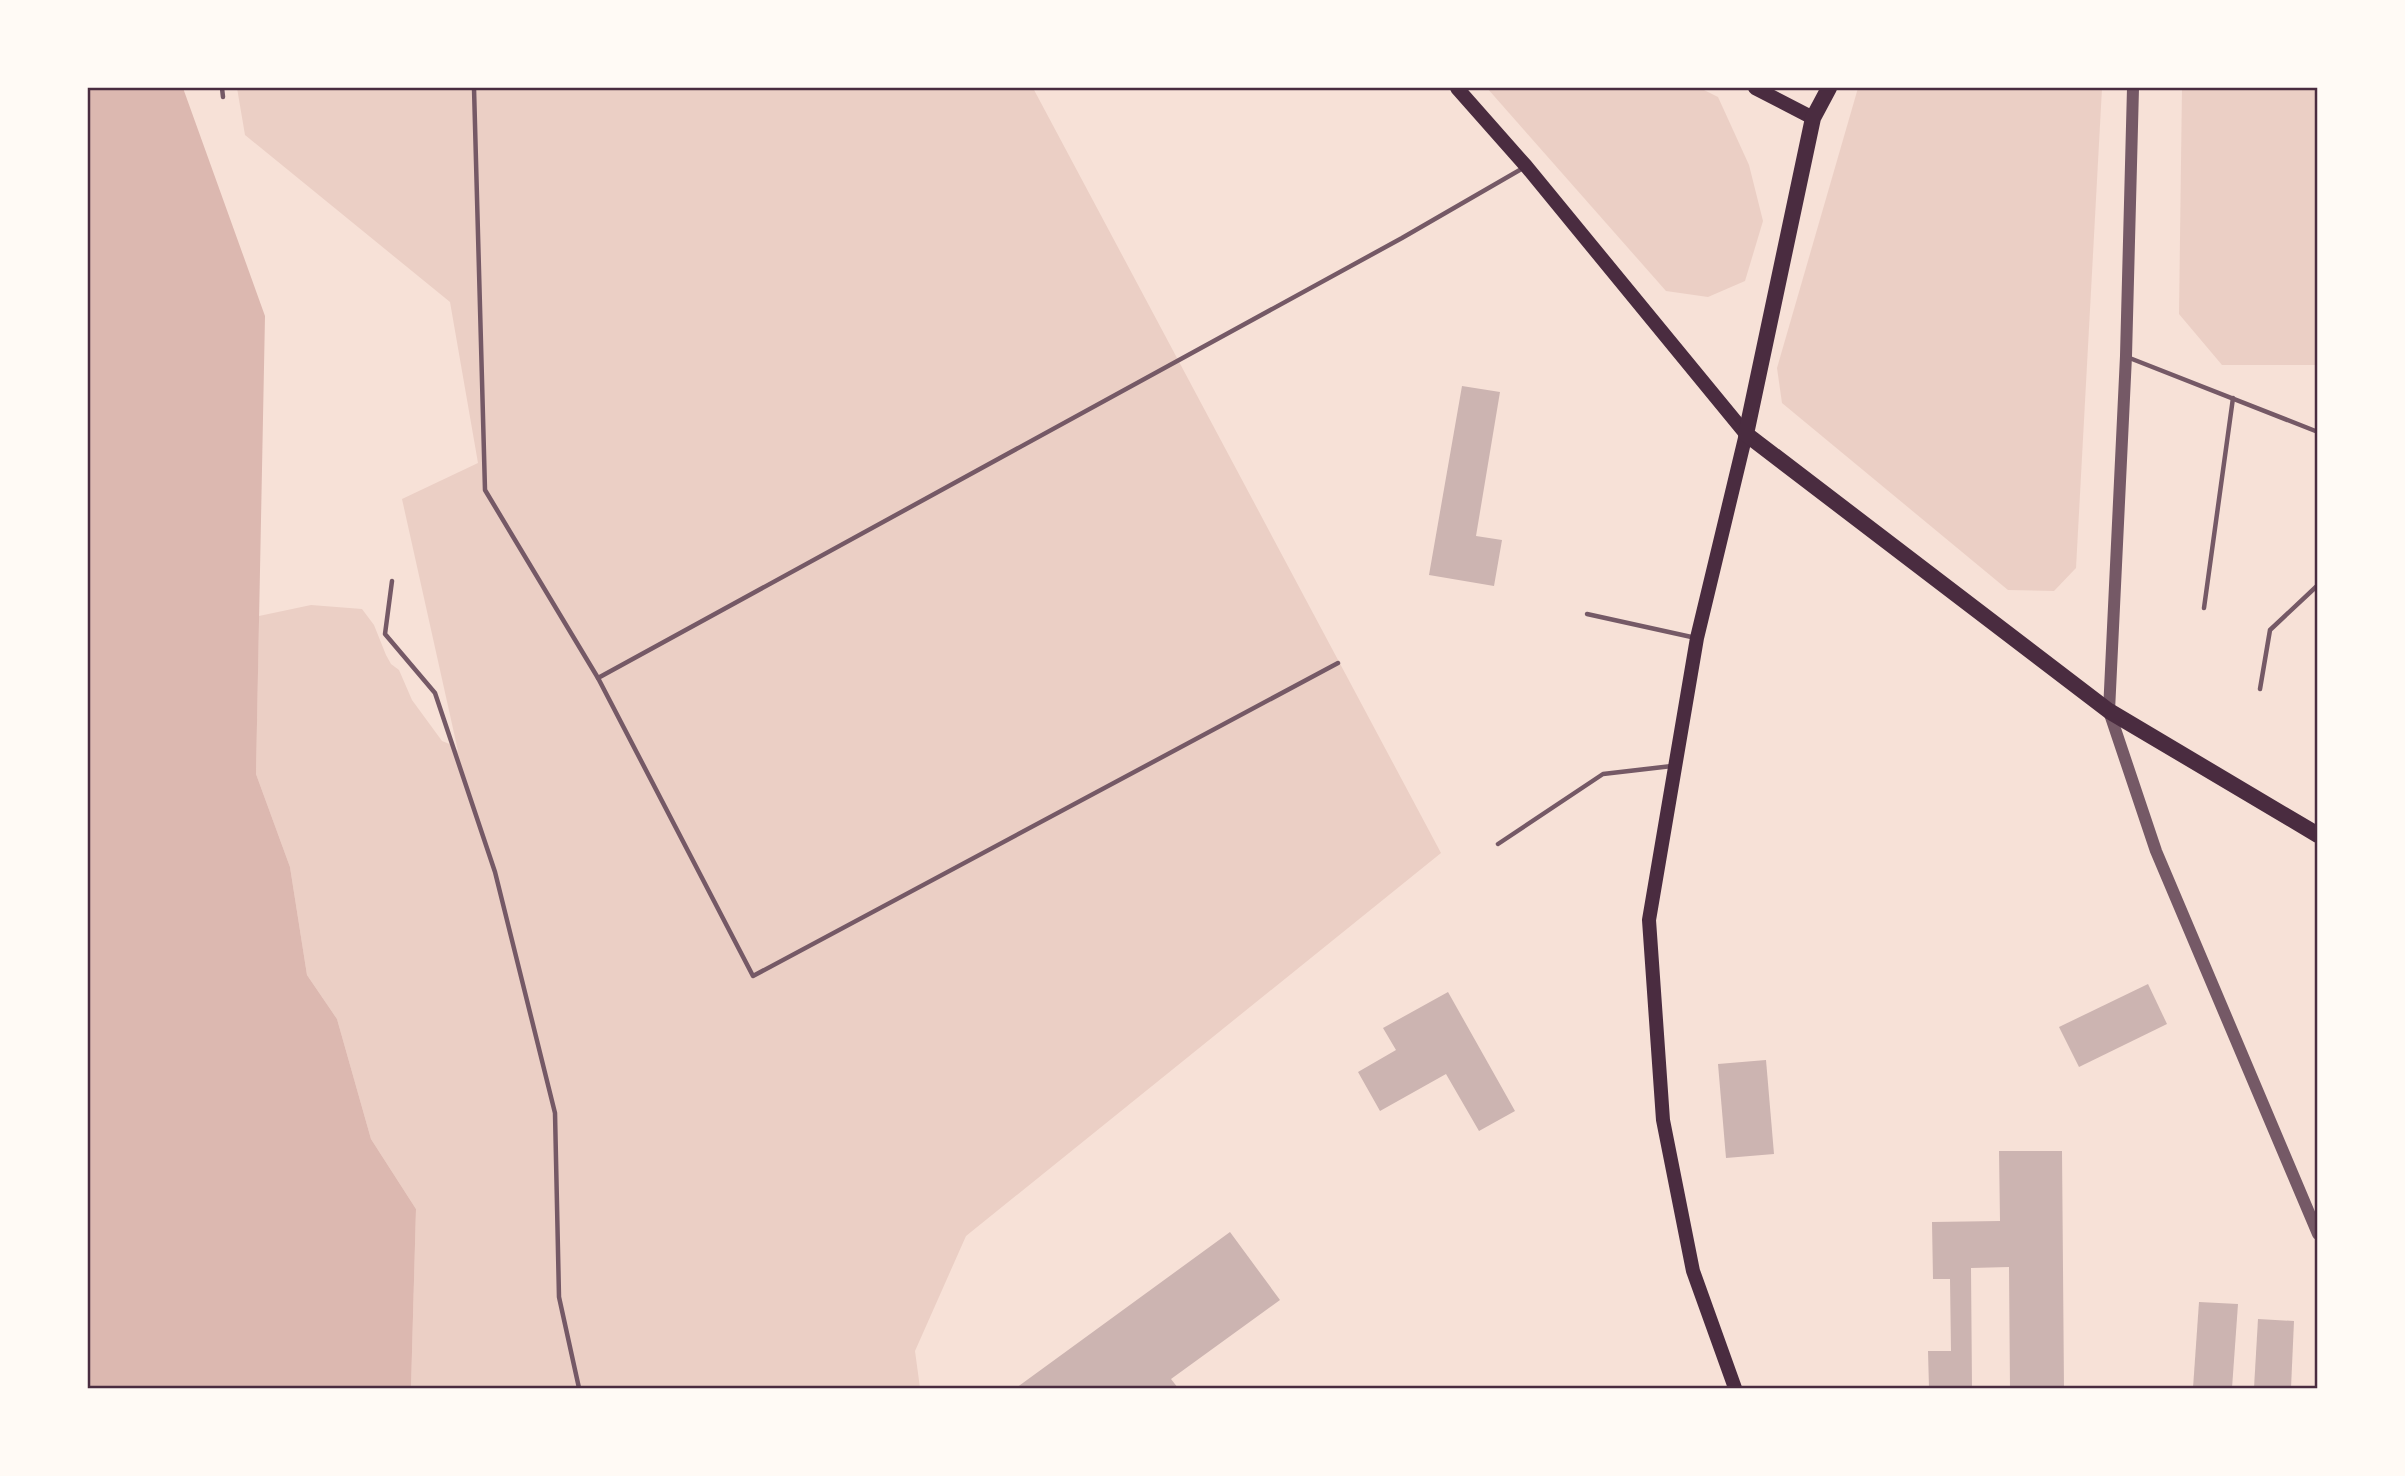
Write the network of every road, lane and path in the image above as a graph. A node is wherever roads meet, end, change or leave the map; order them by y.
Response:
1 (222, 88) edge
2 (474, 88) edge
3 (1457, 88) edge
4 (1755, 88) edge
5 (1829, 88) edge
6 (2133, 88) edge
7 (223, 97) dead end
8 (1813, 118) junction
9 (1526, 166) junction
10 (2126, 356) junction
11 (2232, 398) junction
12 (2318, 432) edge
13 (1746, 434) junction
14 (392, 581) dead end
15 (2318, 585) edge
16 (2204, 608) dead end
17 (1587, 614) dead end
18 (1697, 638) junction
19 (1338, 663) dead end
20 (598, 678) junction
21 (2260, 689) dead end
22 (2109, 711) junction
23 (1675, 766) junction
24 (2318, 835) edge
25 (1498, 844) dead end
26 (2318, 1234) edge
27 (579, 1388) edge
28 (1735, 1388) edge

1 - 7 lane
2 - 20 lane
3 - 9 main road
4 - 8 main road
5 - 8 main road
6 - 10 street
8 - 13 main road
9 - 13 main road
9 - 20 lane
10 - 11 lane
10 - 22 street
11 - 12 lane
11 - 16 lane
13 - 18 main road
13 - 22 main road
14 - 27 lane
15 - 21 lane
17 - 18 lane
18 - 23 main road
19 - 20 lane
22 - 24 main road
22 - 26 street
23 - 25 lane
23 - 28 main road

